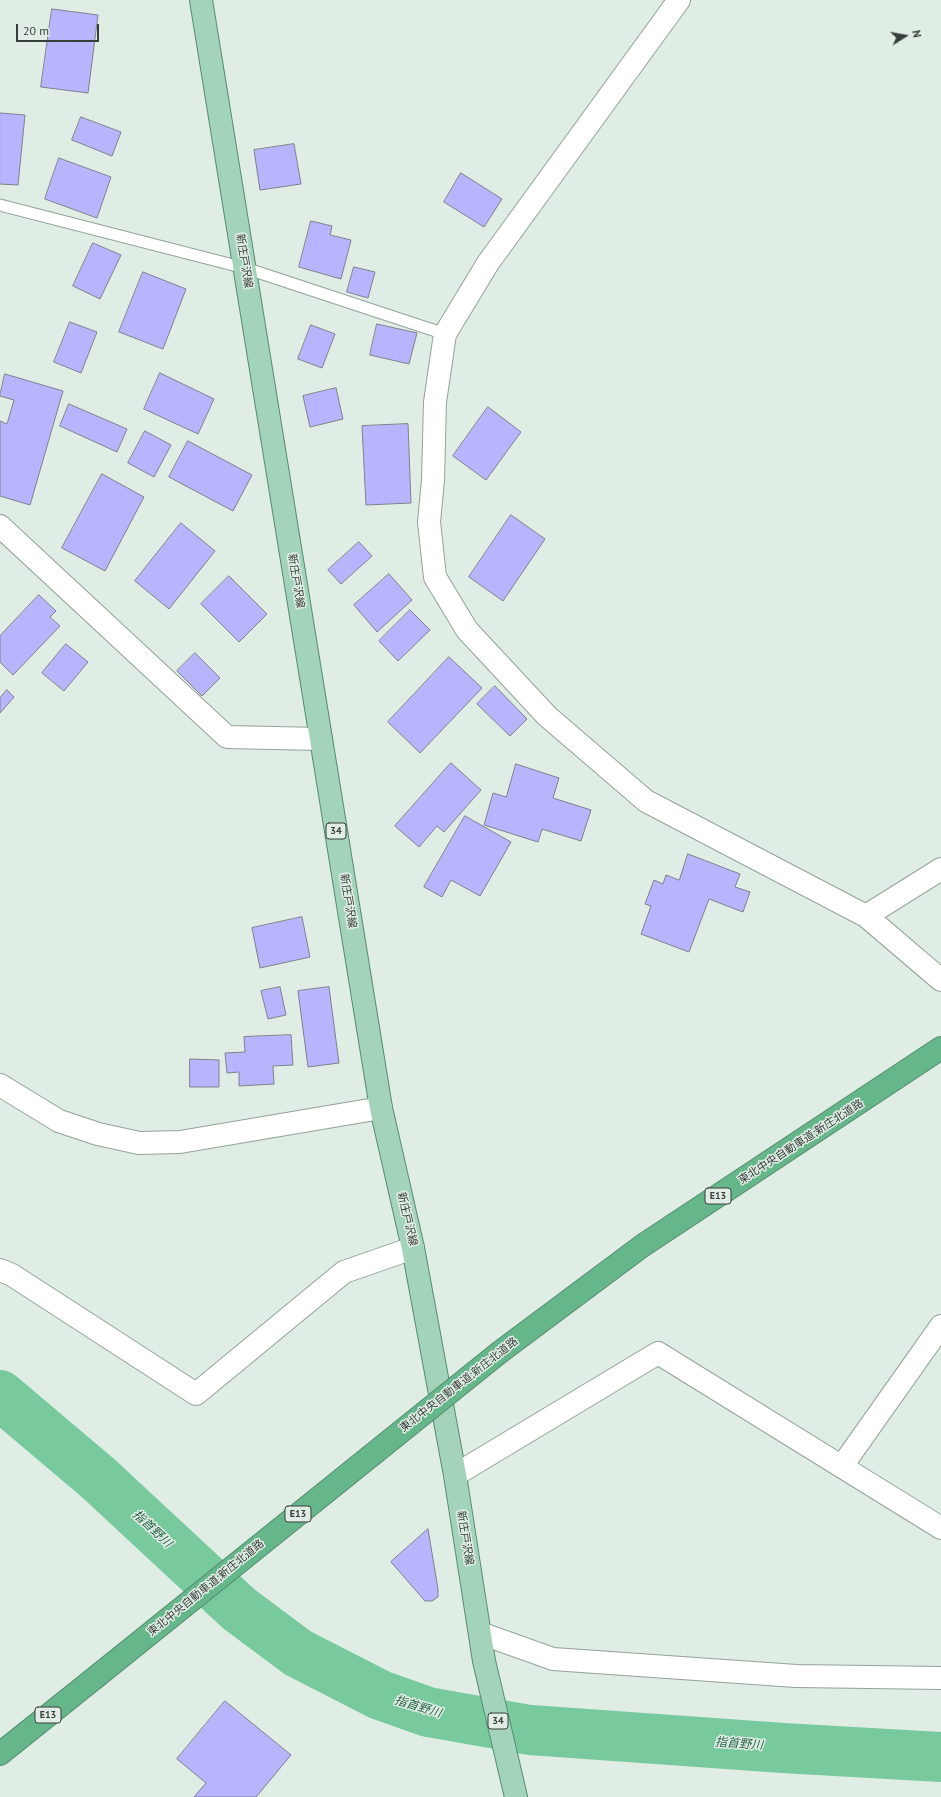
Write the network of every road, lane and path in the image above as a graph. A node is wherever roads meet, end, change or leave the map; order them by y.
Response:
1 (201, 0) edge
2 (679, 0) edge
3 (0, 205) edge
4 (245, 268) junction
5 (445, 334) junction
6 (0, 526) edge
7 (321, 739) junction
8 (941, 869) edge
9 (866, 916) junction
10 (941, 980) edge
11 (941, 1048) edge
12 (0, 1085) edge
13 (381, 1108) junction
14 (413, 1248) junction
15 (0, 1270) edge
16 (941, 1326) edge
17 (842, 1466) junction
18 (455, 1475) junction
19 (941, 1528) edge
20 (480, 1633) junction
21 (941, 1678) edge
22 (0, 1754) edge
23 (514, 1789) edge

1 - 4 main road, 新庄戸沢線 / 34
2 - 5 street
3 - 4 lane
4 - 5 lane
4 - 7 main road, 新庄戸沢線 / 34
5 - 9 street
6 - 7 street
7 - 13 main road, 新庄戸沢線 / 34
8 - 9 street
9 - 10 street
11 - 22 highway, 東北中央自動車道;新庄北道路 / E13, bridge
12 - 13 street
13 - 14 main road, 新庄戸沢線 / 34
14 - 15 street
14 - 18 main road, 新庄戸沢線 / 34
16 - 17 street
17 - 18 street
17 - 19 street
18 - 20 main road, 新庄戸沢線 / 34
20 - 21 street
20 - 23 main road, 新庄戸沢線 / 34

